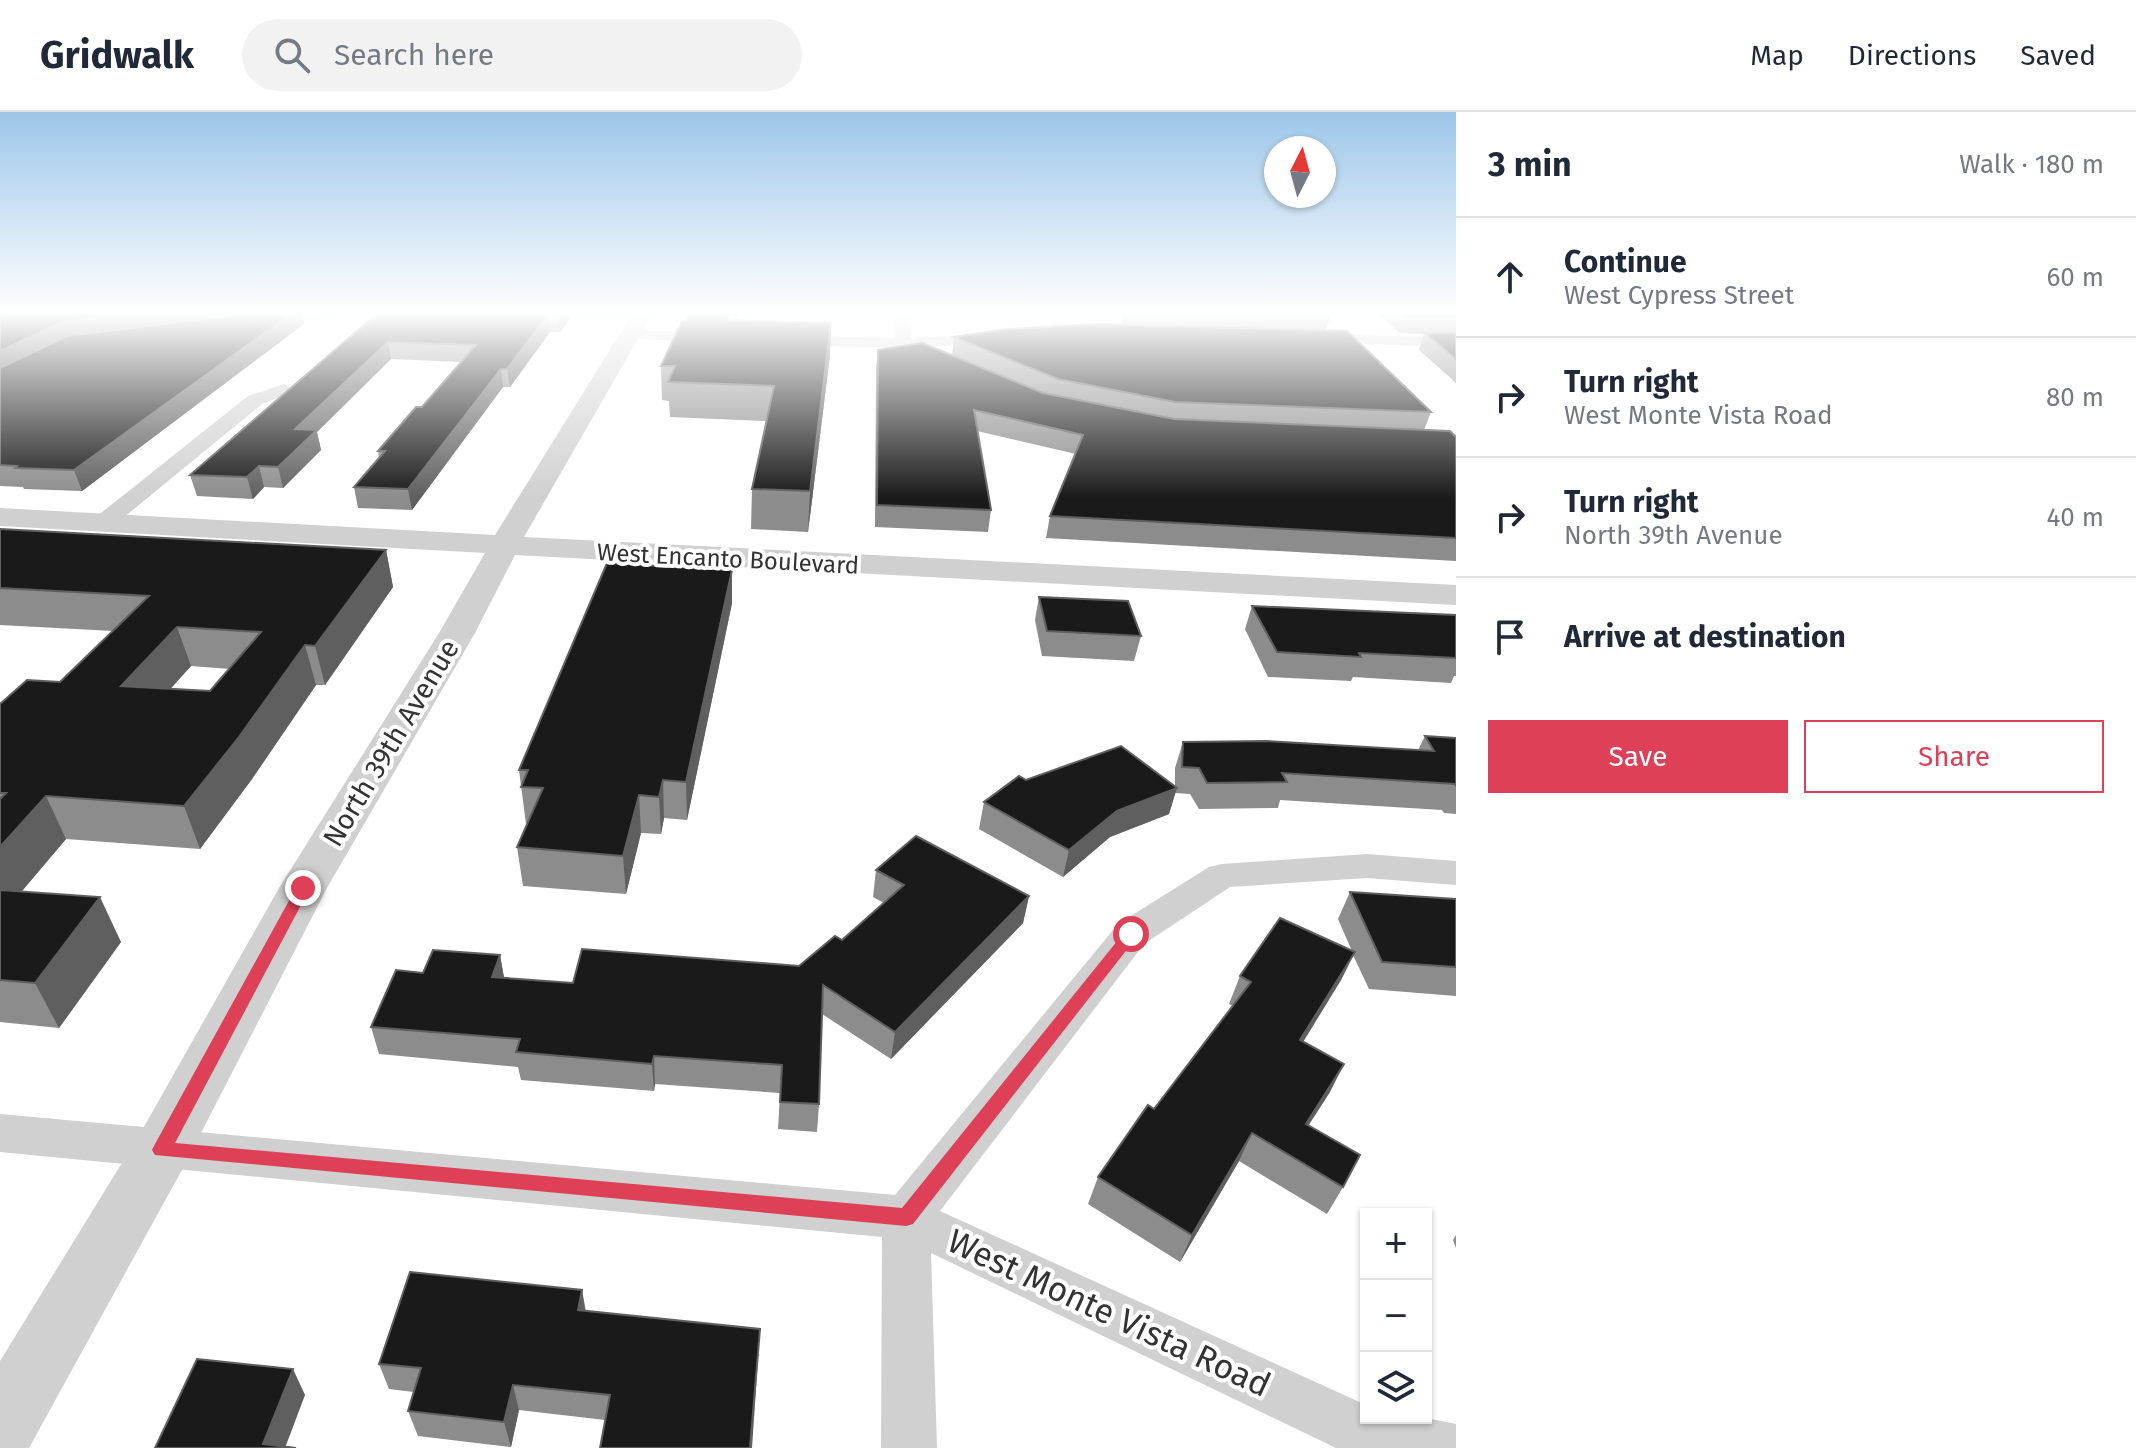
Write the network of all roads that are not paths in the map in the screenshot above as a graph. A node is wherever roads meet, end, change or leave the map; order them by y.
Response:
1 (606, 373) edge
2 (284, 389) edge
3 (0, 517) edge
4 (104, 522) junction
5 (505, 545) junction
6 (1456, 595) edge
7 (1456, 873) edge
8 (0, 1133) edge
9 (162, 1150) junction
10 (906, 1218) junction
11 (0, 1428) edge
12 (909, 1448) edge
13 (1447, 1448) edge

1 - 5 street, North 39th Avenue
2 - 4 street
3 - 4 street, West Encanto Boulevard
4 - 5 street, West Encanto Boulevard
5 - 6 street, West Encanto Boulevard
5 - 9 street, North 39th Avenue
7 - 10 street
8 - 9 street, West Monte Vista Road
9 - 10 street, West Monte Vista Road
9 - 11 street, North 39th Avenue
10 - 12 street
10 - 13 street, West Monte Vista Road

